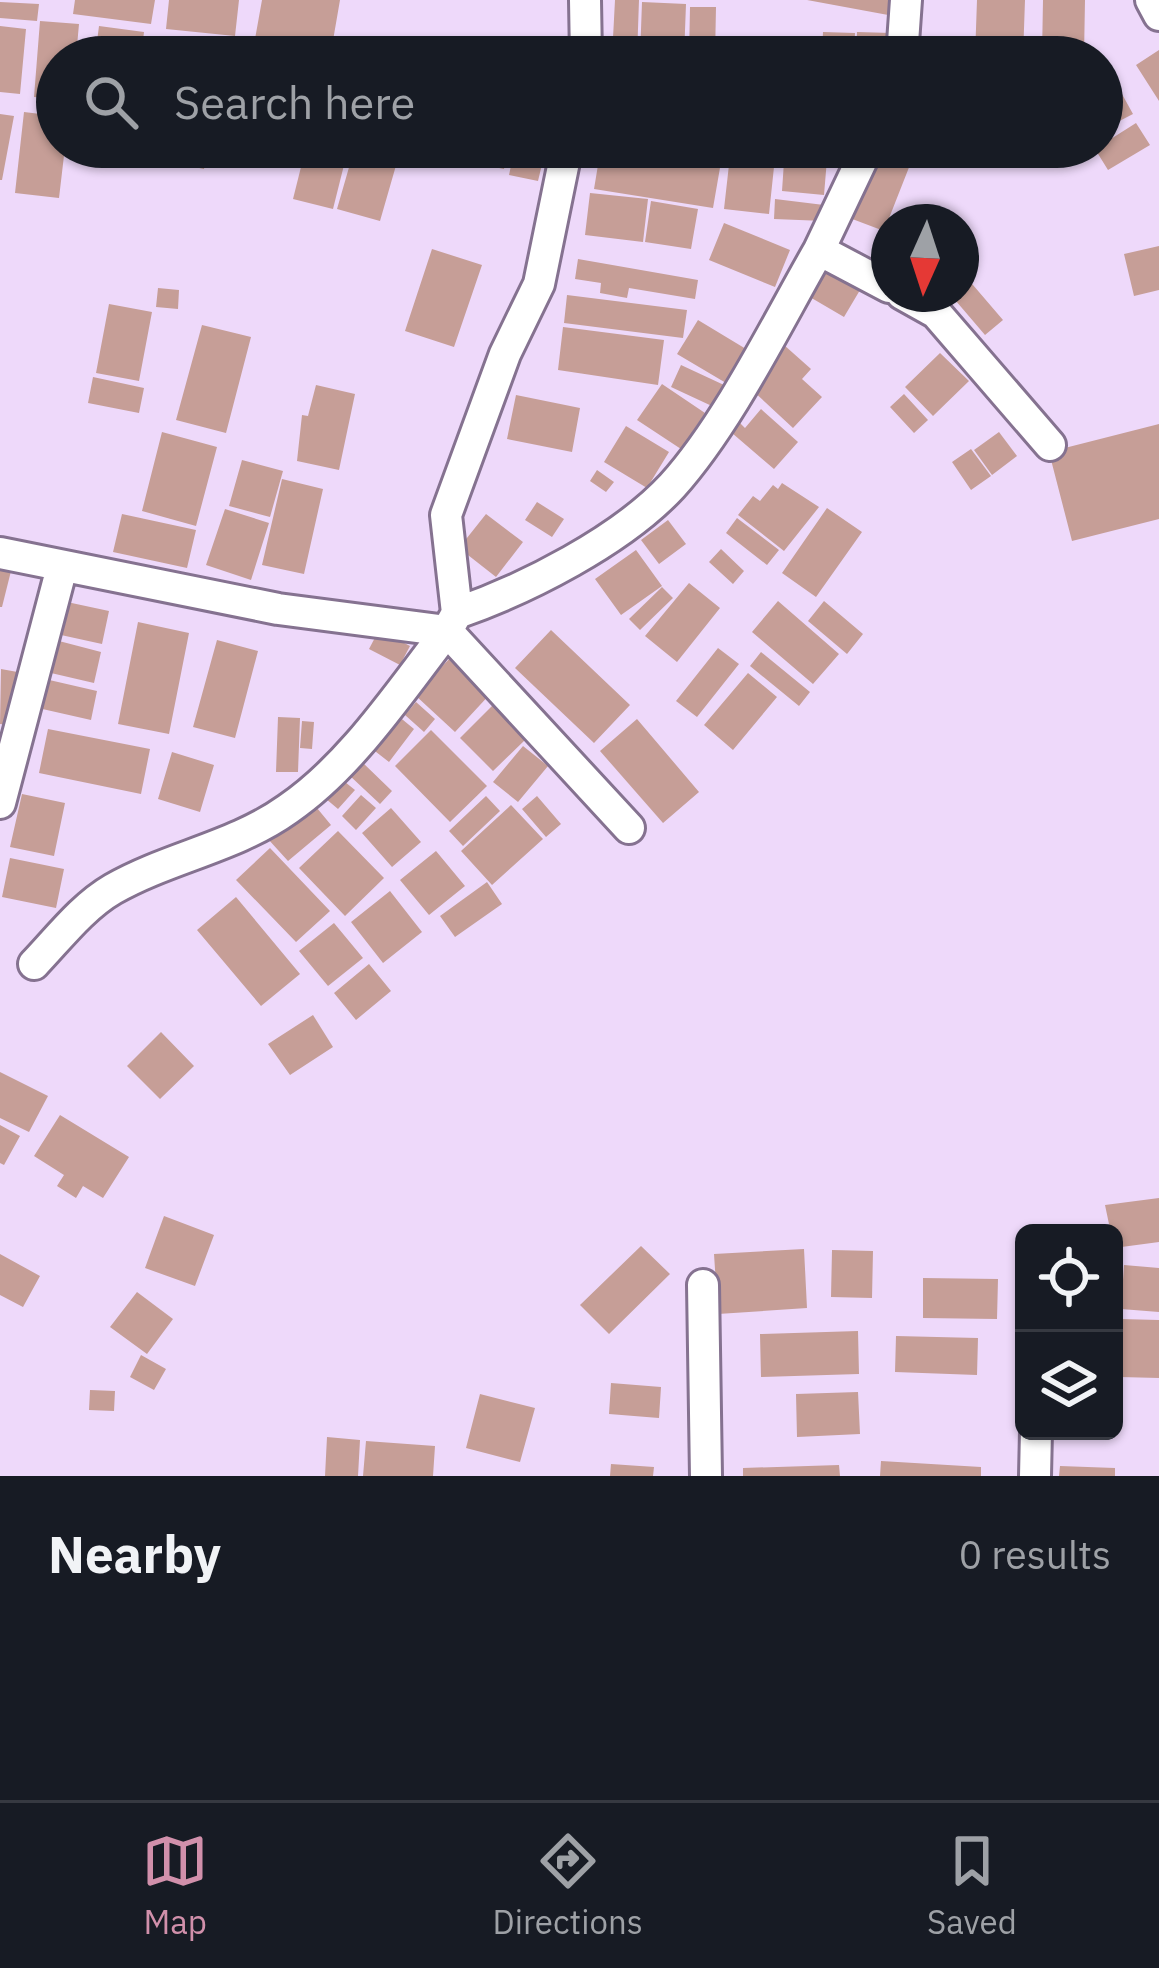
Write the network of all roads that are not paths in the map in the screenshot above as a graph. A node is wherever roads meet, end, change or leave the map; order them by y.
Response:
1 (585, 0) edge
2 (906, 0) edge
3 (1150, 0) edge
4 (1159, 15) edge
5 (586, 36) edge
6 (903, 36) edge
7 (563, 168) edge
8 (858, 168) edge
9 (819, 250) junction
10 (871, 277) edge
11 (934, 312) edge
12 (1049, 445) dead end
13 (0, 553) edge
14 (62, 567) junction
15 (452, 622) junction
16 (0, 803) edge
17 (629, 828) dead end
18 (34, 964) dead end
19 (703, 1285) dead end
20 (1036, 1440) edge
21 (706, 1476) edge
22 (1035, 1476) edge

1 - 5 street
2 - 6 street
3 - 4 street
7 - 15 street
8 - 9 street
9 - 10 street
9 - 15 street
11 - 12 street
13 - 14 street
14 - 15 street
14 - 16 street
15 - 17 street
15 - 18 street
19 - 21 street
20 - 22 street

